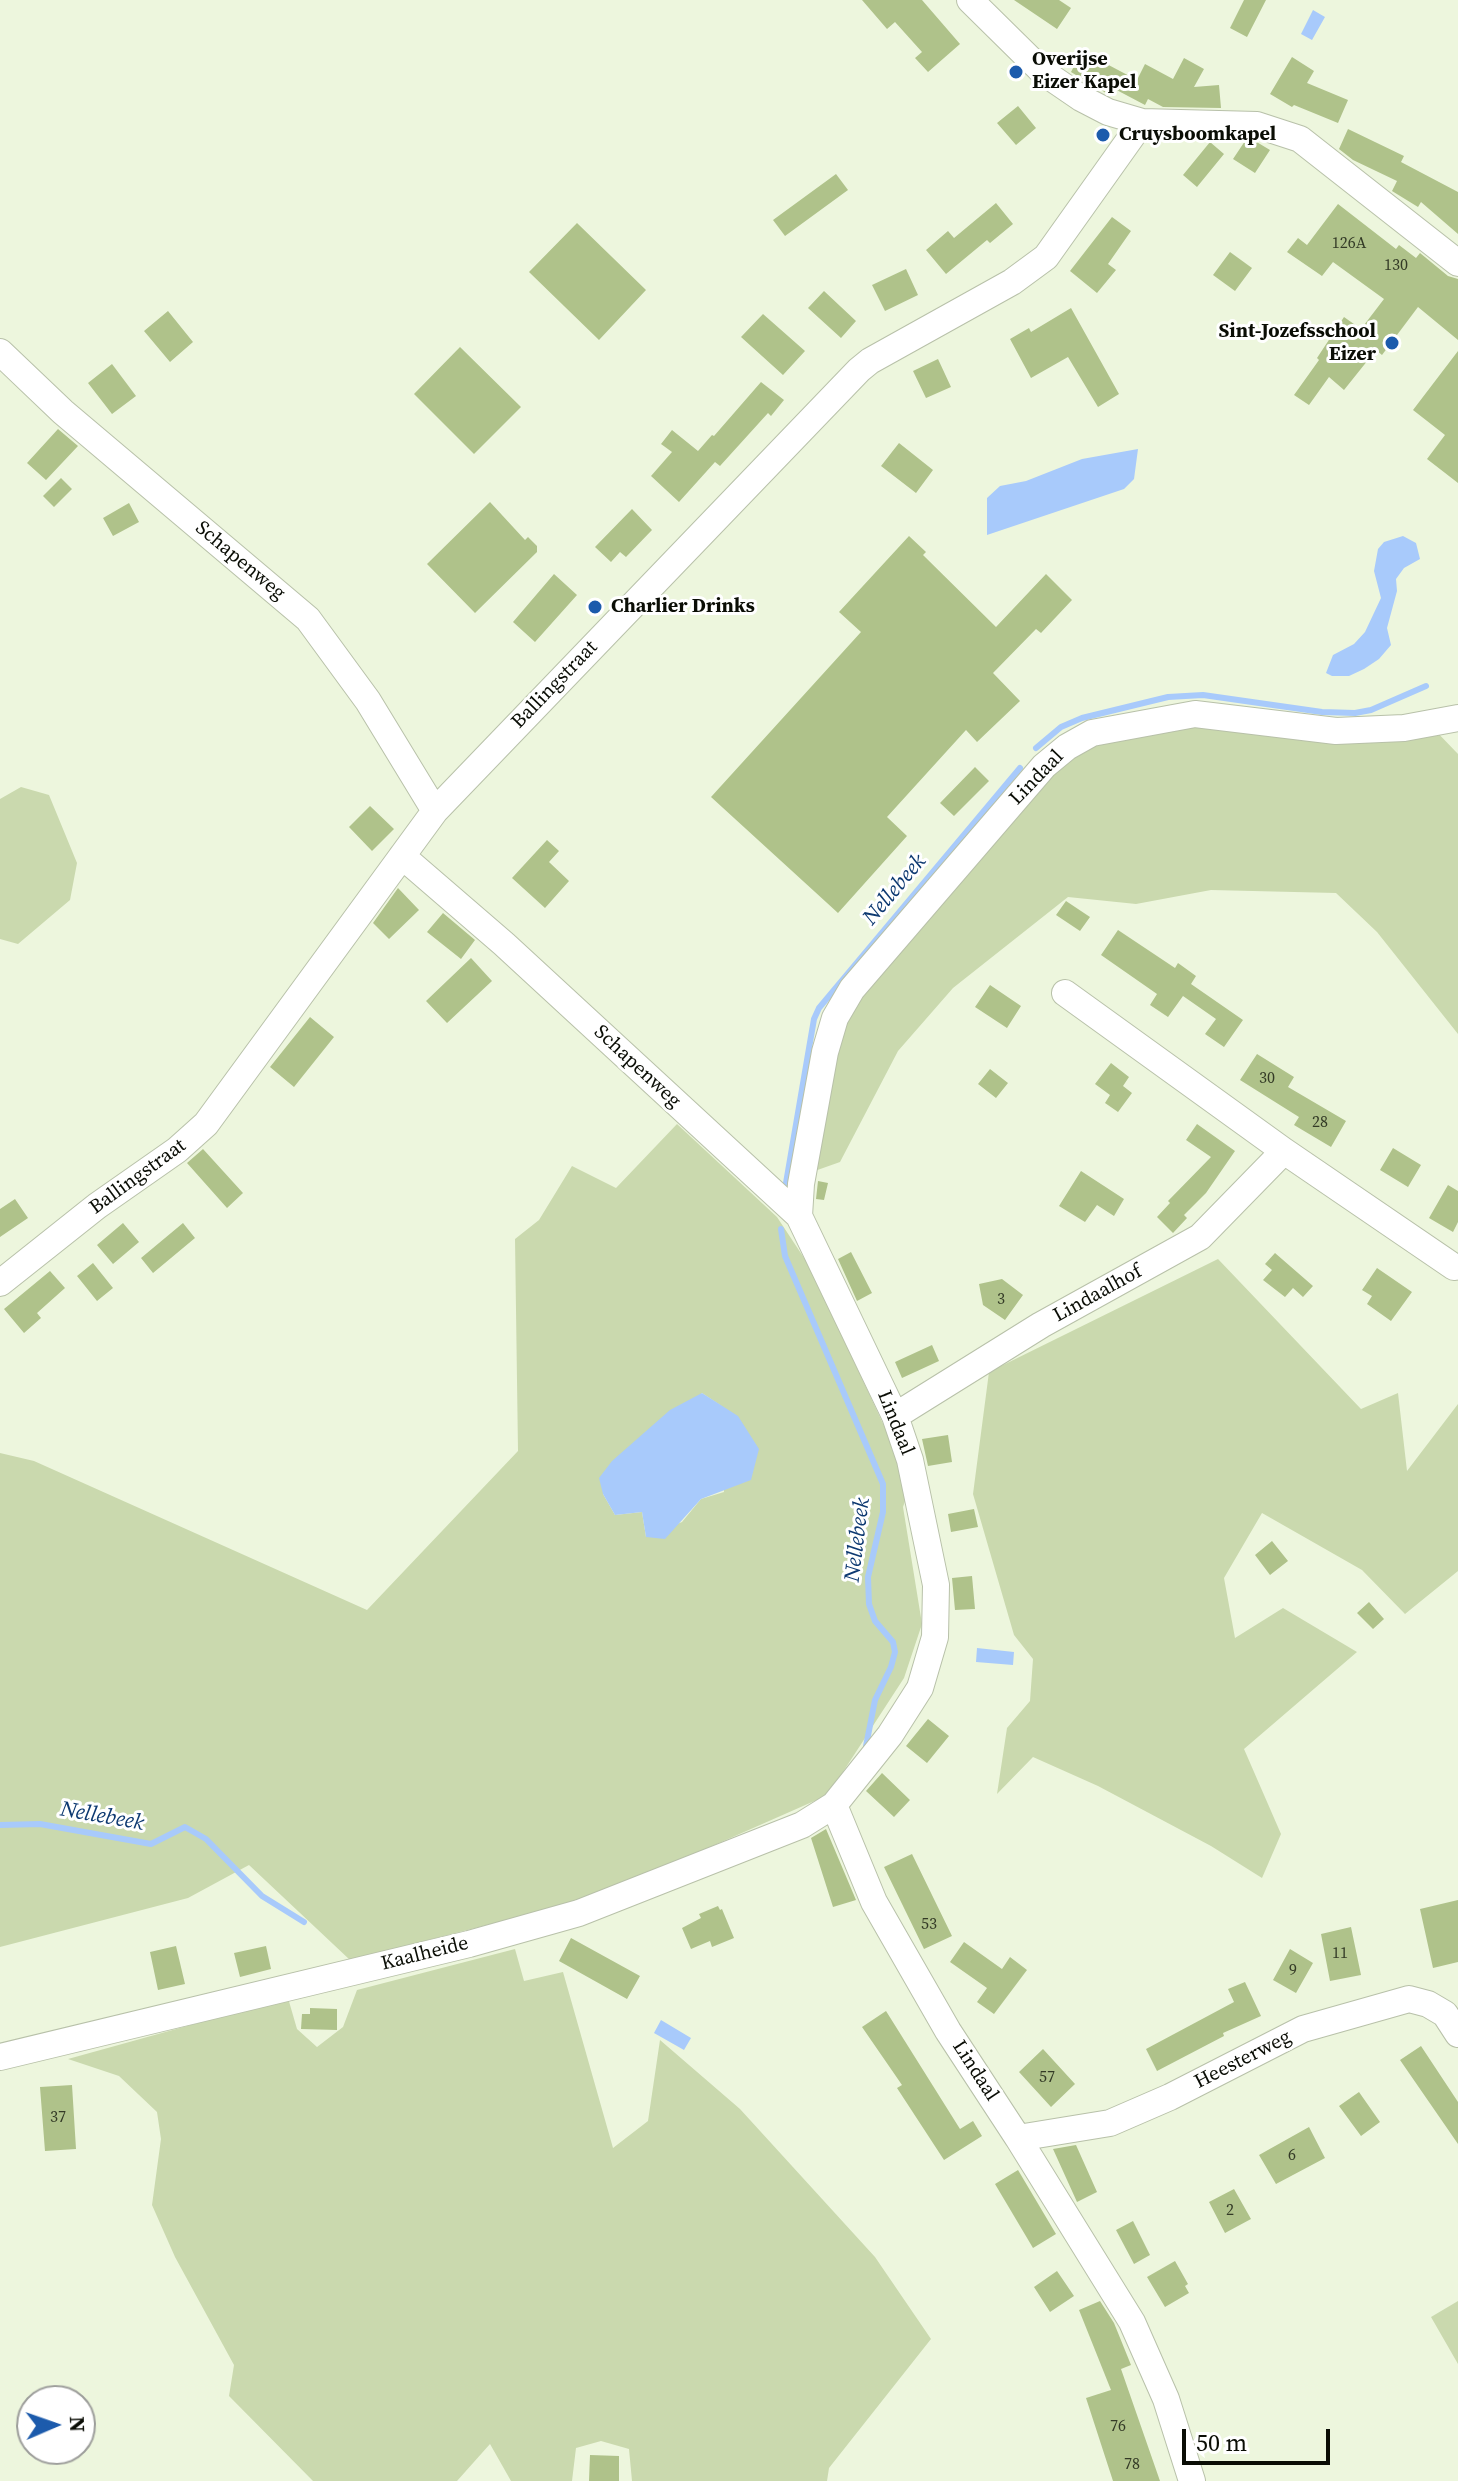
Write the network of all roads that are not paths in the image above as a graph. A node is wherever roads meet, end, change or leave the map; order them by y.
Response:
1 (970, 0) edge
2 (1142, 122) junction
3 (1458, 263) edge
4 (0, 352) edge
5 (1458, 718) edge
6 (435, 811) junction
7 (402, 856) junction
8 (1065, 993) dead end
9 (1284, 1151) junction
10 (799, 1216) junction
11 (1454, 1267) dead end
12 (0, 1283) edge
13 (895, 1416) junction
14 (834, 1805) junction
15 (1458, 2034) edge
16 (0, 2057) edge
17 (1018, 2138) junction
18 (1192, 2481) edge

1 - 2 street
2 - 3 street
2 - 6 street, Ballingstraat
4 - 6 street, Schapenweg
5 - 10 street, Lindaal
6 - 7 street, Ballingstraat
7 - 10 street, Schapenweg
7 - 12 street, Ballingstraat
8 - 9 street
9 - 11 street
9 - 13 street, Lindaalhof
10 - 13 street, Lindaal
13 - 14 street, Lindaal
14 - 16 street, Kaalheide
14 - 17 street, Lindaal
15 - 17 street, Heesterweg
17 - 18 street, Lindaal

